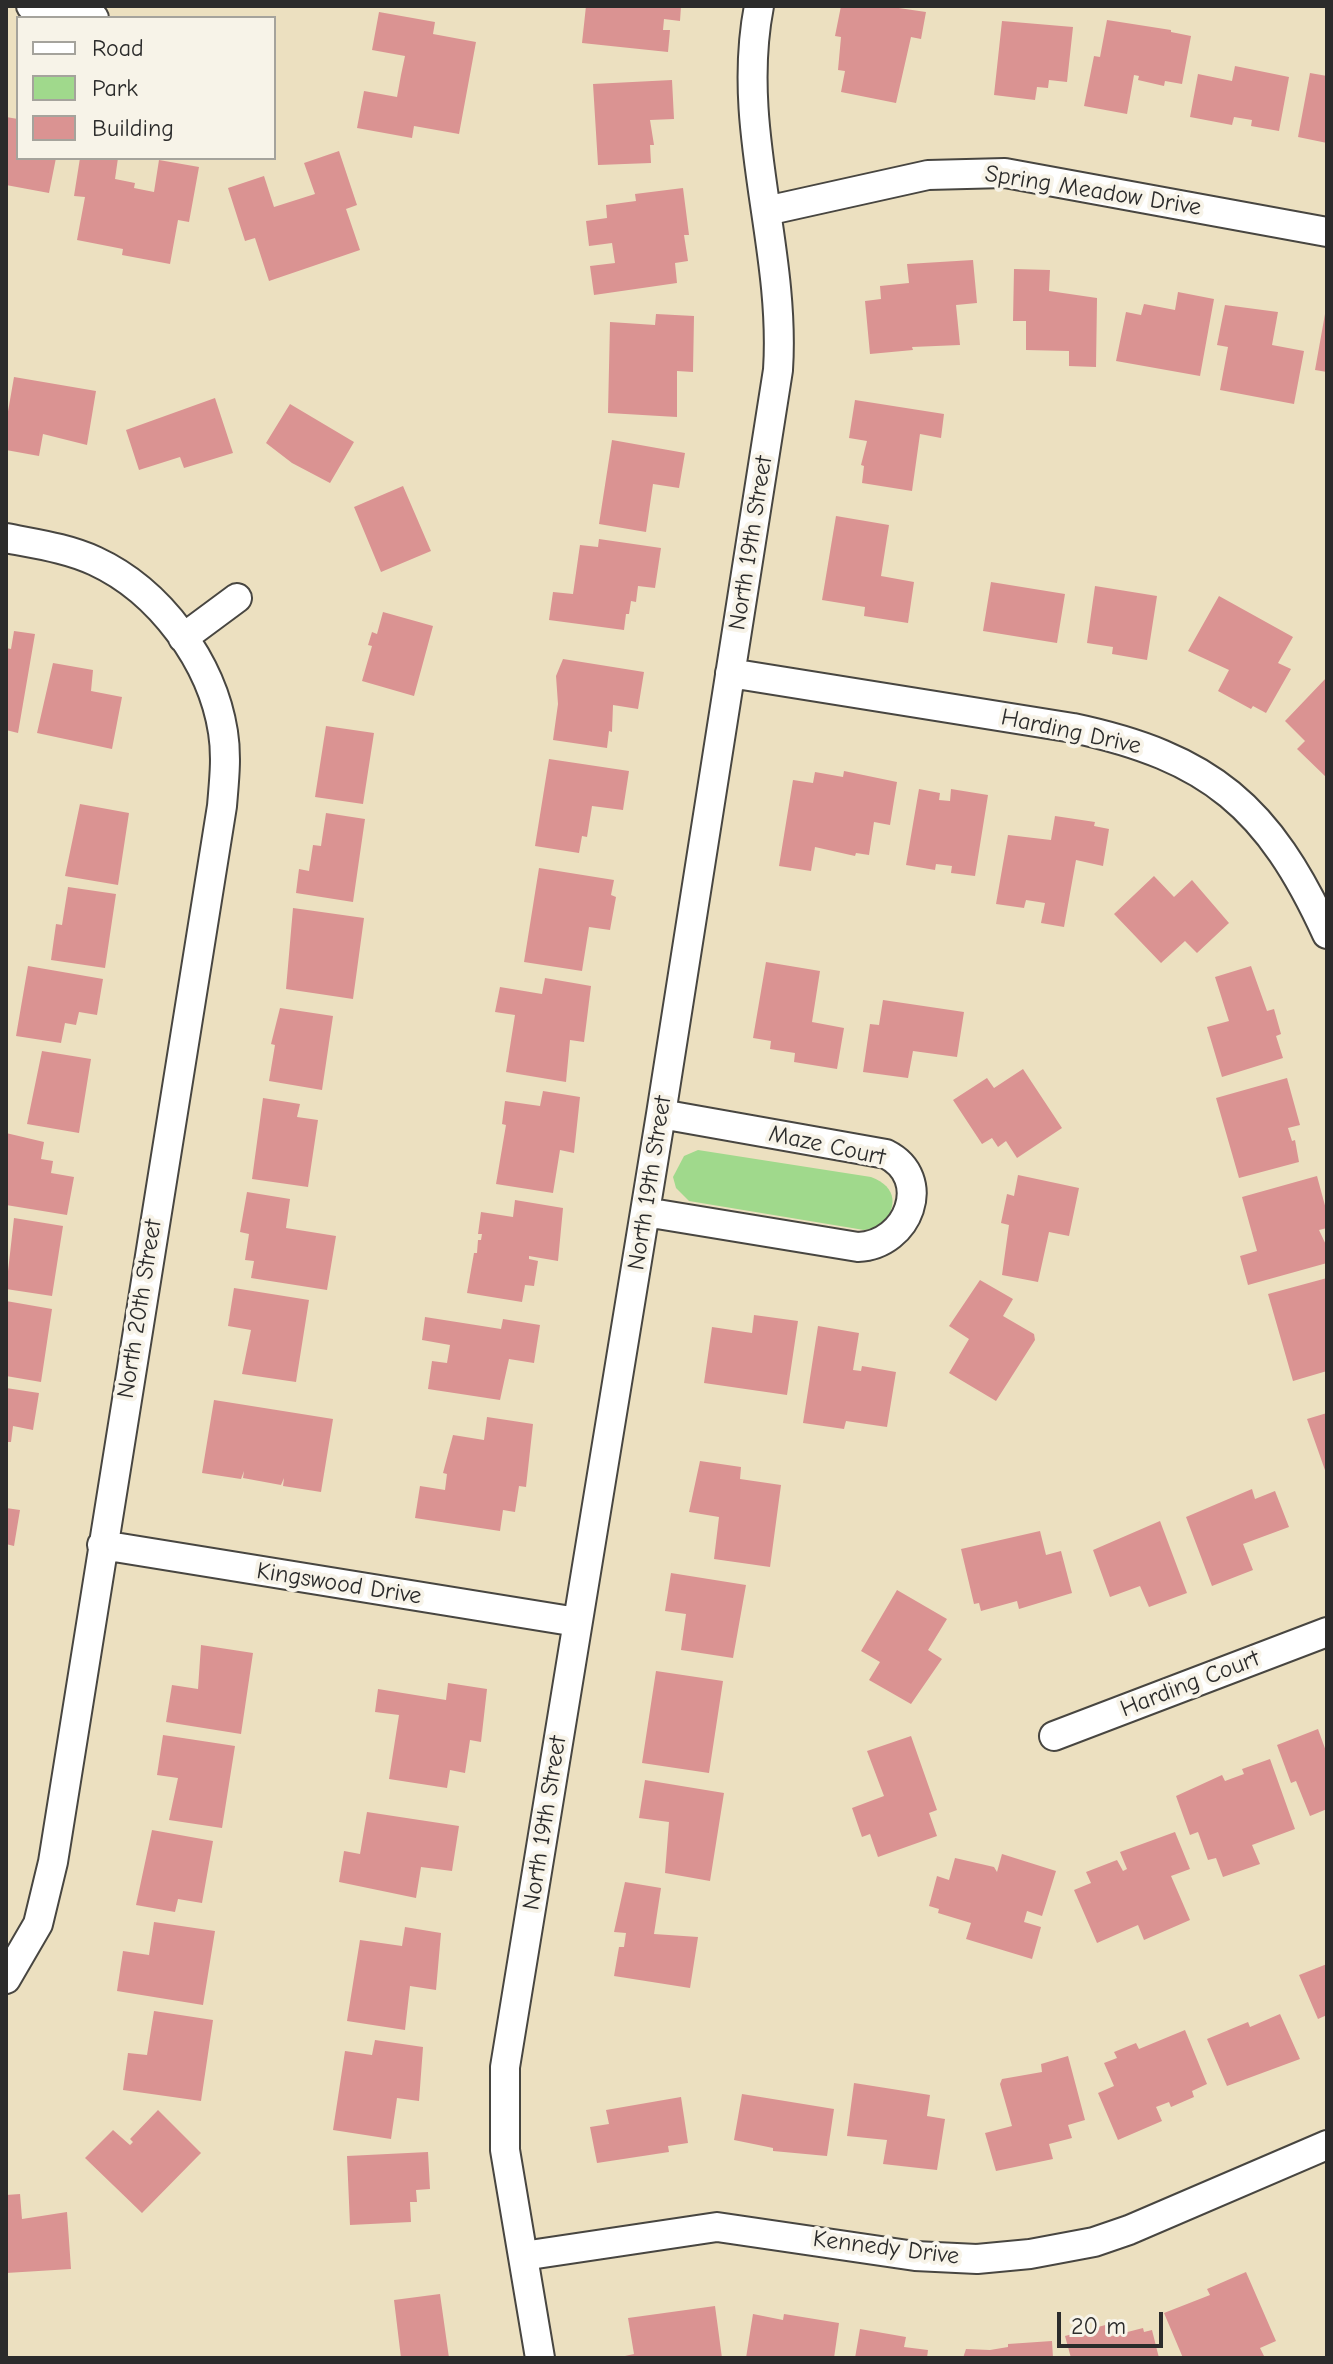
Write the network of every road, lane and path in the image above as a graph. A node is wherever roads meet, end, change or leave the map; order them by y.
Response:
1 (31, 6) edge
2 (759, 6) edge
3 (84, 16) edge
4 (766, 211) junction
5 (1327, 232) edge
6 (6, 538) edge
7 (237, 598) dead end
8 (183, 638) junction
9 (730, 673) junction
10 (1327, 934) edge
11 (661, 1114) junction
12 (645, 1212) junction
13 (102, 1545) junction
14 (577, 1622) junction
15 (1327, 1632) edge
16 (1054, 1736) dead end
17 (6, 1979) edge
18 (1327, 2145) edge
19 (523, 2256) junction
20 (540, 2358) edge

1 - 3 street
2 - 4 street, North 19th Street
4 - 5 street, Spring Meadow Drive
4 - 9 street, North 19th Street
6 - 8 street, North 20th Street
7 - 8 street
8 - 13 street, North 20th Street
9 - 10 street, Harding Drive
9 - 11 street, North 19th Street
11 - 12 street, North 19th Street
11 - 12 street, Maze Court
12 - 14 street, North 19th Street
13 - 14 street, Kingswood Drive
13 - 17 street, North 20th Street
14 - 19 street, North 19th Street
15 - 16 street, Harding Court
18 - 19 street, Kennedy Drive
19 - 20 street, North 19th Street

